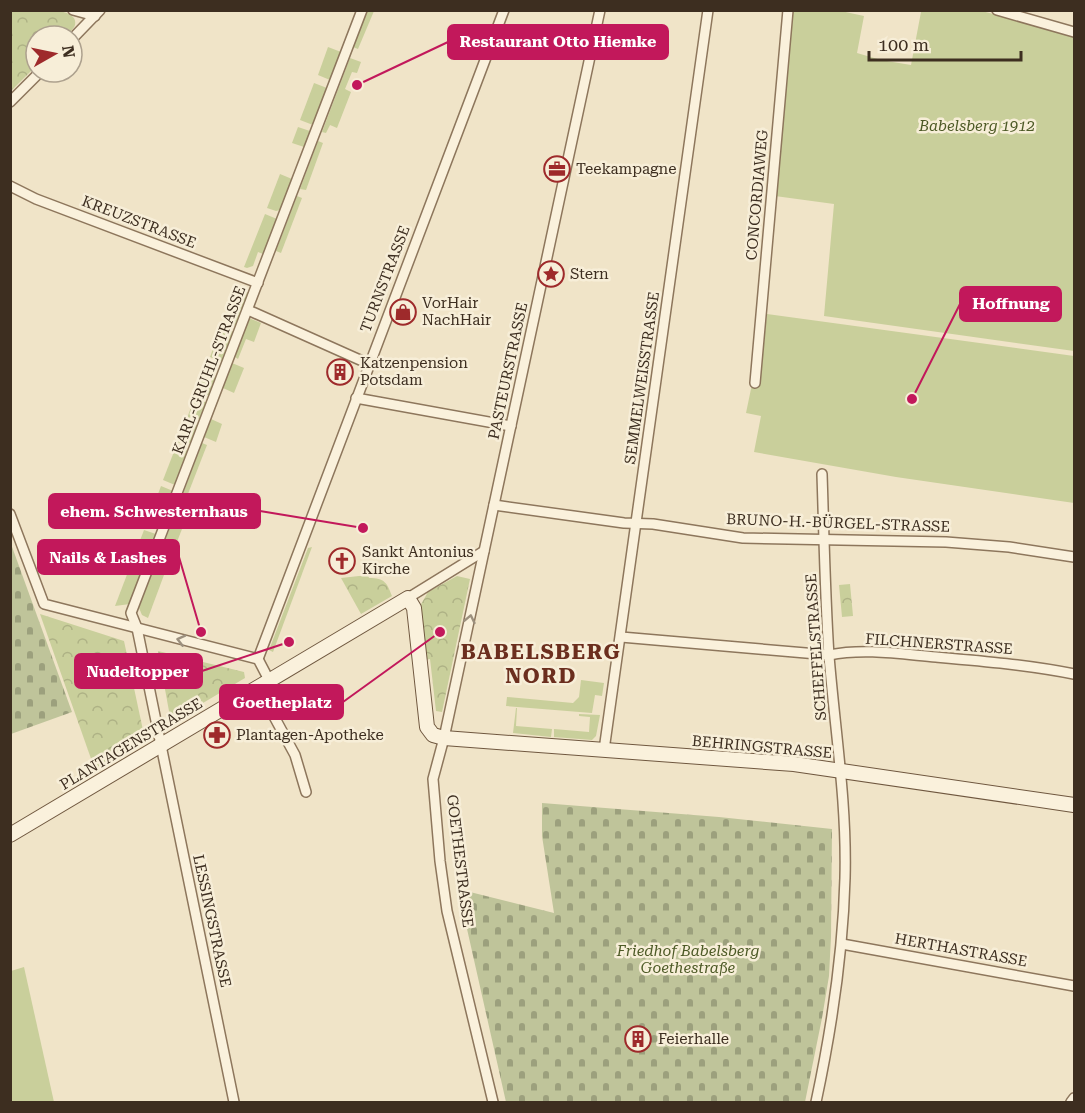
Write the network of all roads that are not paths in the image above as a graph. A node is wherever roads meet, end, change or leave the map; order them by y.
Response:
1 (73, 10) edge
2 (363, 10) edge
3 (504, 10) edge
4 (600, 10) edge
5 (708, 10) edge
6 (788, 10) edge
7 (997, 10) edge
8 (97, 13) edge
9 (84, 27) edge
10 (1074, 32) edge
11 (28, 84) edge
12 (10, 102) edge
13 (10, 186) edge
14 (258, 283) junction
15 (248, 310) junction
16 (369, 364) junction
17 (755, 383) dead end
18 (356, 399) junction
19 (512, 426) junction
20 (822, 474) dead end
21 (494, 505) junction
22 (10, 514) edge
23 (637, 524) junction
24 (824, 540) junction
25 (484, 551) junction
26 (1074, 557) edge
27 (408, 598) junction
28 (137, 628) junction
29 (621, 637) junction
30 (829, 655) junction
31 (258, 659) junction
32 (1074, 674) edge
33 (263, 684) junction
34 (444, 738) junction
35 (161, 745) junction
36 (604, 750) junction
37 (841, 771) junction
38 (306, 792) dead end
39 (1074, 805) edge
40 (10, 835) edge
41 (842, 944) junction
42 (1074, 986) edge
43 (1074, 1098) edge
44 (234, 1102) edge
45 (493, 1102) edge
46 (816, 1102) edge
47 (1071, 1102) edge

1 - 8 street
2 - 14 street, KARL-GRUHL-STRASSE
3 - 16 street, TURNSTRASSE
4 - 19 street, PASTEURSTRASSE
5 - 23 street, SEMMELWEISSTRASSE
6 - 17 street, CONCORDIAWEG
7 - 10 street
8 - 9 street
11 - 12 street
13 - 14 street, KREUZSTRASSE
14 - 15 street, KARL-GRUHL-STRASSE
15 - 16 street
15 - 28 street, KARL-GRUHL-STRASSE
16 - 18 street, TURNSTRASSE
18 - 19 street
18 - 31 street, TURNSTRASSE
19 - 21 street, PASTEURSTRASSE
20 - 24 street, SCHEFFELSTRASSE
21 - 23 street, BRUNO-H.-BÜRGEL-STRASSE
21 - 25 street, PASTEURSTRASSE
22 - 28 street
23 - 24 street, BRUNO-H.-BÜRGEL-STRASSE
23 - 29 street, SEMMELWEISSTRASSE
24 - 26 street, BRUNO-H.-BÜRGEL-STRASSE
24 - 30 street, SCHEFFELSTRASSE
25 - 27 street, PLANTAGENSTRASSE
34 -> 25 street, PASTEURSTRASSE
27 - 33 street, PLANTAGENSTRASSE
27 - 34 street
31 -> 28 street
28 - 35 street, KARL-GRUHL-STRASSE
29 - 30 street, FILCHNERSTRASSE
29 - 36 street, SEMMELWEISSTRASSE
30 - 32 street, FILCHNERSTRASSE
30 - 37 street, SCHEFFELSTRASSE
31 - 33 street
33 - 35 street, PLANTAGENSTRASSE
33 - 38 street
34 - 36 street, BEHRINGSTRASSE
34 - 45 street, GOETHESTRASSE
35 - 40 street, PLANTAGENSTRASSE
35 - 44 street, LESSINGSTRASSE
36 - 37 street, BEHRINGSTRASSE
37 - 39 street, BEHRINGSTRASSE
37 - 41 street, SCHEFFELSTRASSE
41 - 42 street, HERTHASTRASSE
41 - 46 street, SCHEFFELSTRASSE
43 - 47 street

